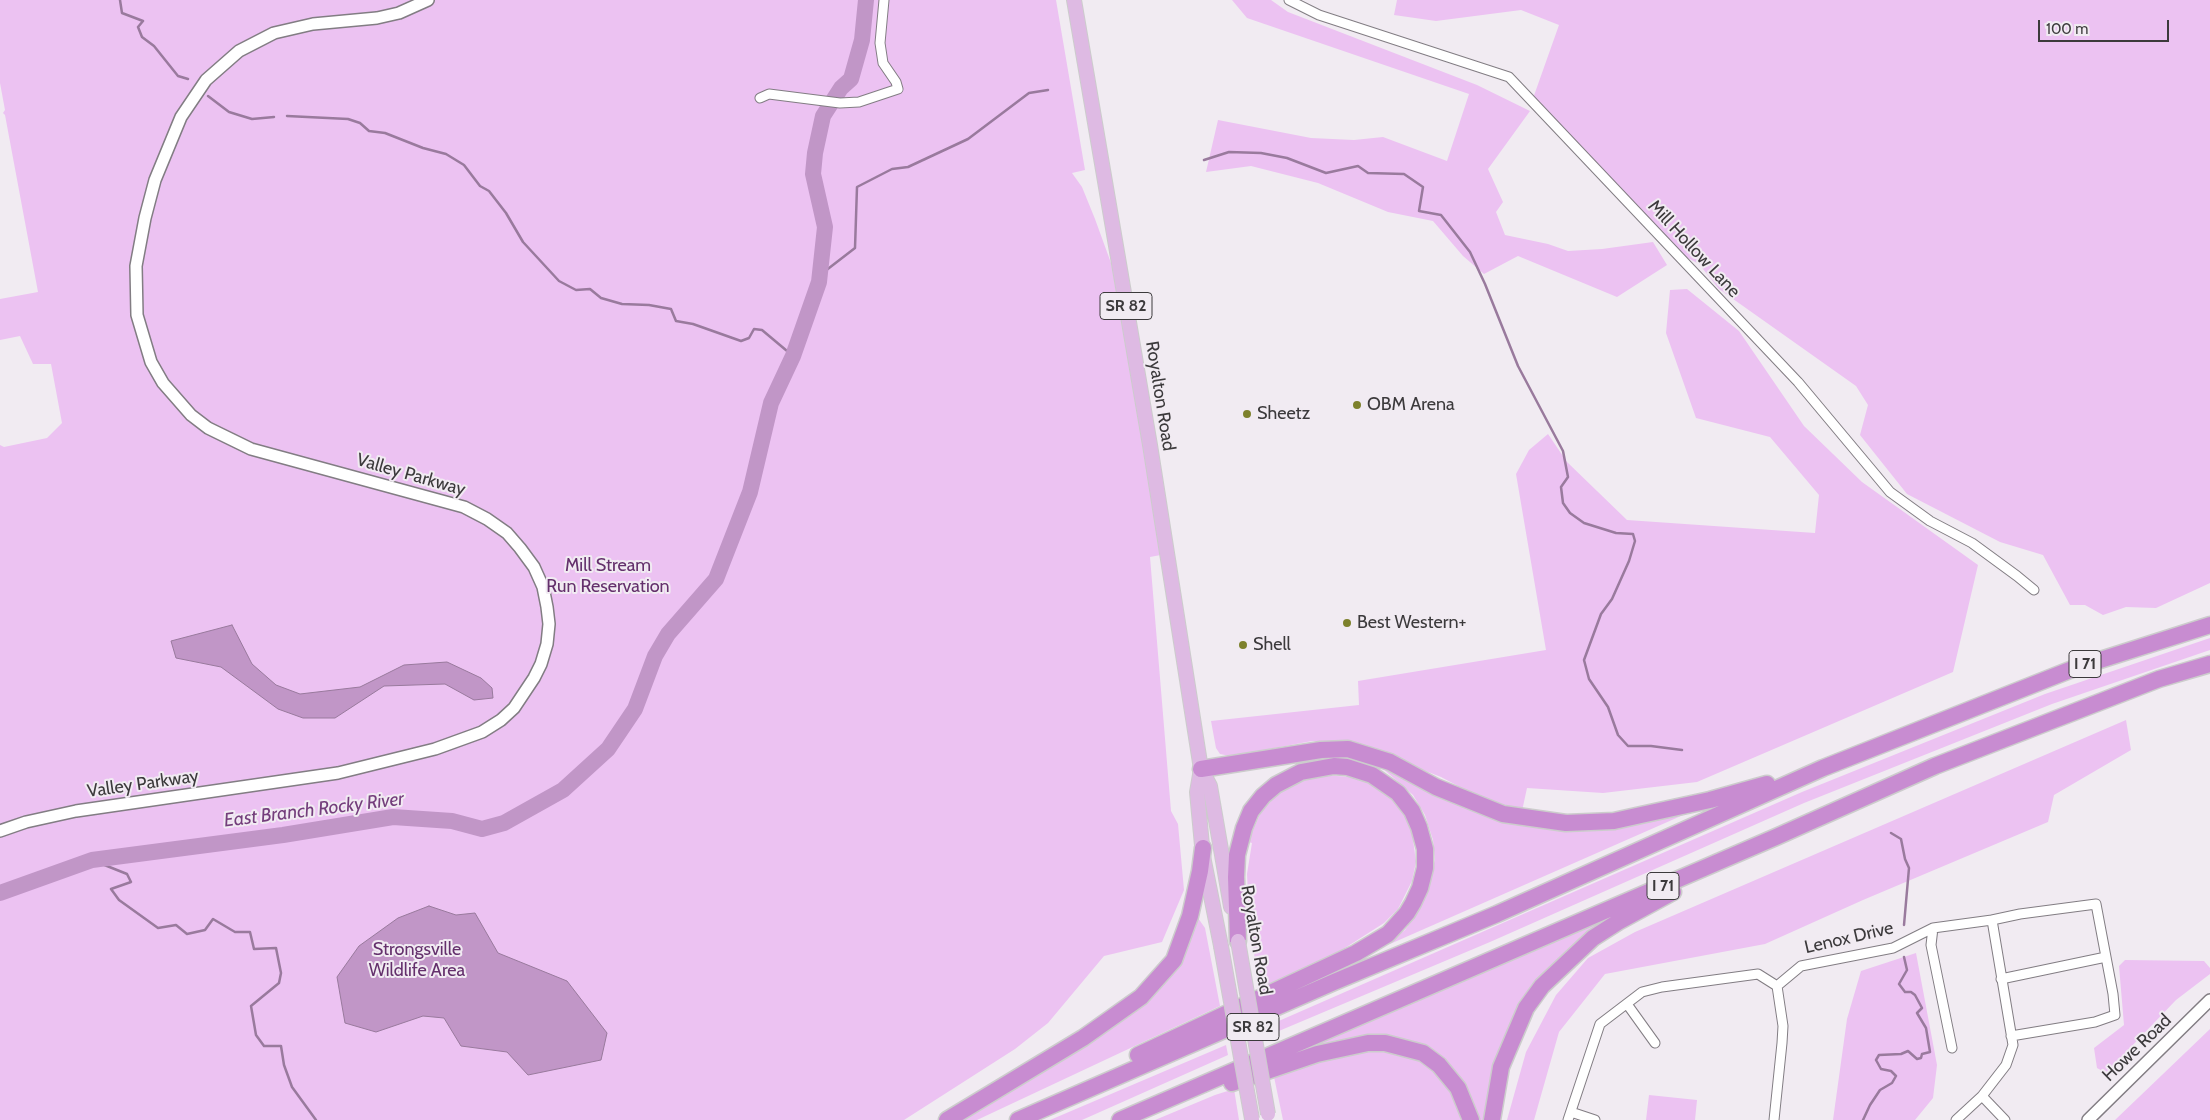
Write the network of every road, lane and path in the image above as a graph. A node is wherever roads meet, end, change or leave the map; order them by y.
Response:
1 (428, 0) edge
2 (884, 0) edge
3 (1074, 0) edge
4 (1289, 0) edge
5 (760, 98) dead end
6 (2034, 590) dead end
7 (2210, 625) edge
8 (2210, 664) edge
9 (1823, 768) junction
10 (1201, 769) junction
11 (0, 831) edge
12 (1776, 837) junction
13 (1202, 848) junction
14 (1992, 920) junction
15 (1933, 928) junction
16 (1238, 940) junction
17 (2106, 957) junction
18 (2001, 979) junction
19 (1777, 986) junction
20 (2210, 1000) edge
21 (1627, 1004) junction
22 (2011, 1036) junction
23 (1655, 1043) dead end
24 (1952, 1048) dead end
25 (1107, 1080) junction
26 (1982, 1096) junction
27 (1569, 1116) edge
28 (1268, 1117) edge
29 (1252, 1119) edge
30 (947, 1120) edge
31 (1018, 1120) edge
32 (1122, 1120) edge
33 (1472, 1120) edge
34 (1492, 1120) edge
35 (1595, 1120) edge
36 (1774, 1120) edge
37 (1956, 1120) edge
38 (2005, 1120) edge
39 (2088, 1120) edge

1 - 11 street, Valley Parkway
2 - 5 street
3 - 10 main road, Royalton Road / SR 82
4 - 6 street, Mill Hollow Lane
7 - 9 highway, I 71
8 - 12 highway, I 71
9 - 10 highway
9 - 25 highway, I 71
10 - 13 main road, Royalton Road / SR 82
10 - 16 main road, Royalton Road / SR 82
12 - 32 highway, I 71
12 - 34 highway
13 - 29 main road, Royalton Road / SR 82, bridge
13 - 30 highway
14 - 15 street, Lenox Drive
14 - 17 street, Lenox Drive
14 - 18 street
15 - 19 street, Lenox Drive
15 - 24 street
16 - 25 highway
16 - 28 main road, Royalton Road / SR 82, bridge
17 - 18 street
17 - 22 street, Lenox Drive
18 - 22 street
19 - 21 street
19 - 36 street
20 - 39 street, Howe Road
21 - 23 street
21 - 27 street
22 - 26 street
25 - 31 highway, I 71
26 - 37 street
26 - 38 street
27 - 35 street
32 - 33 highway

